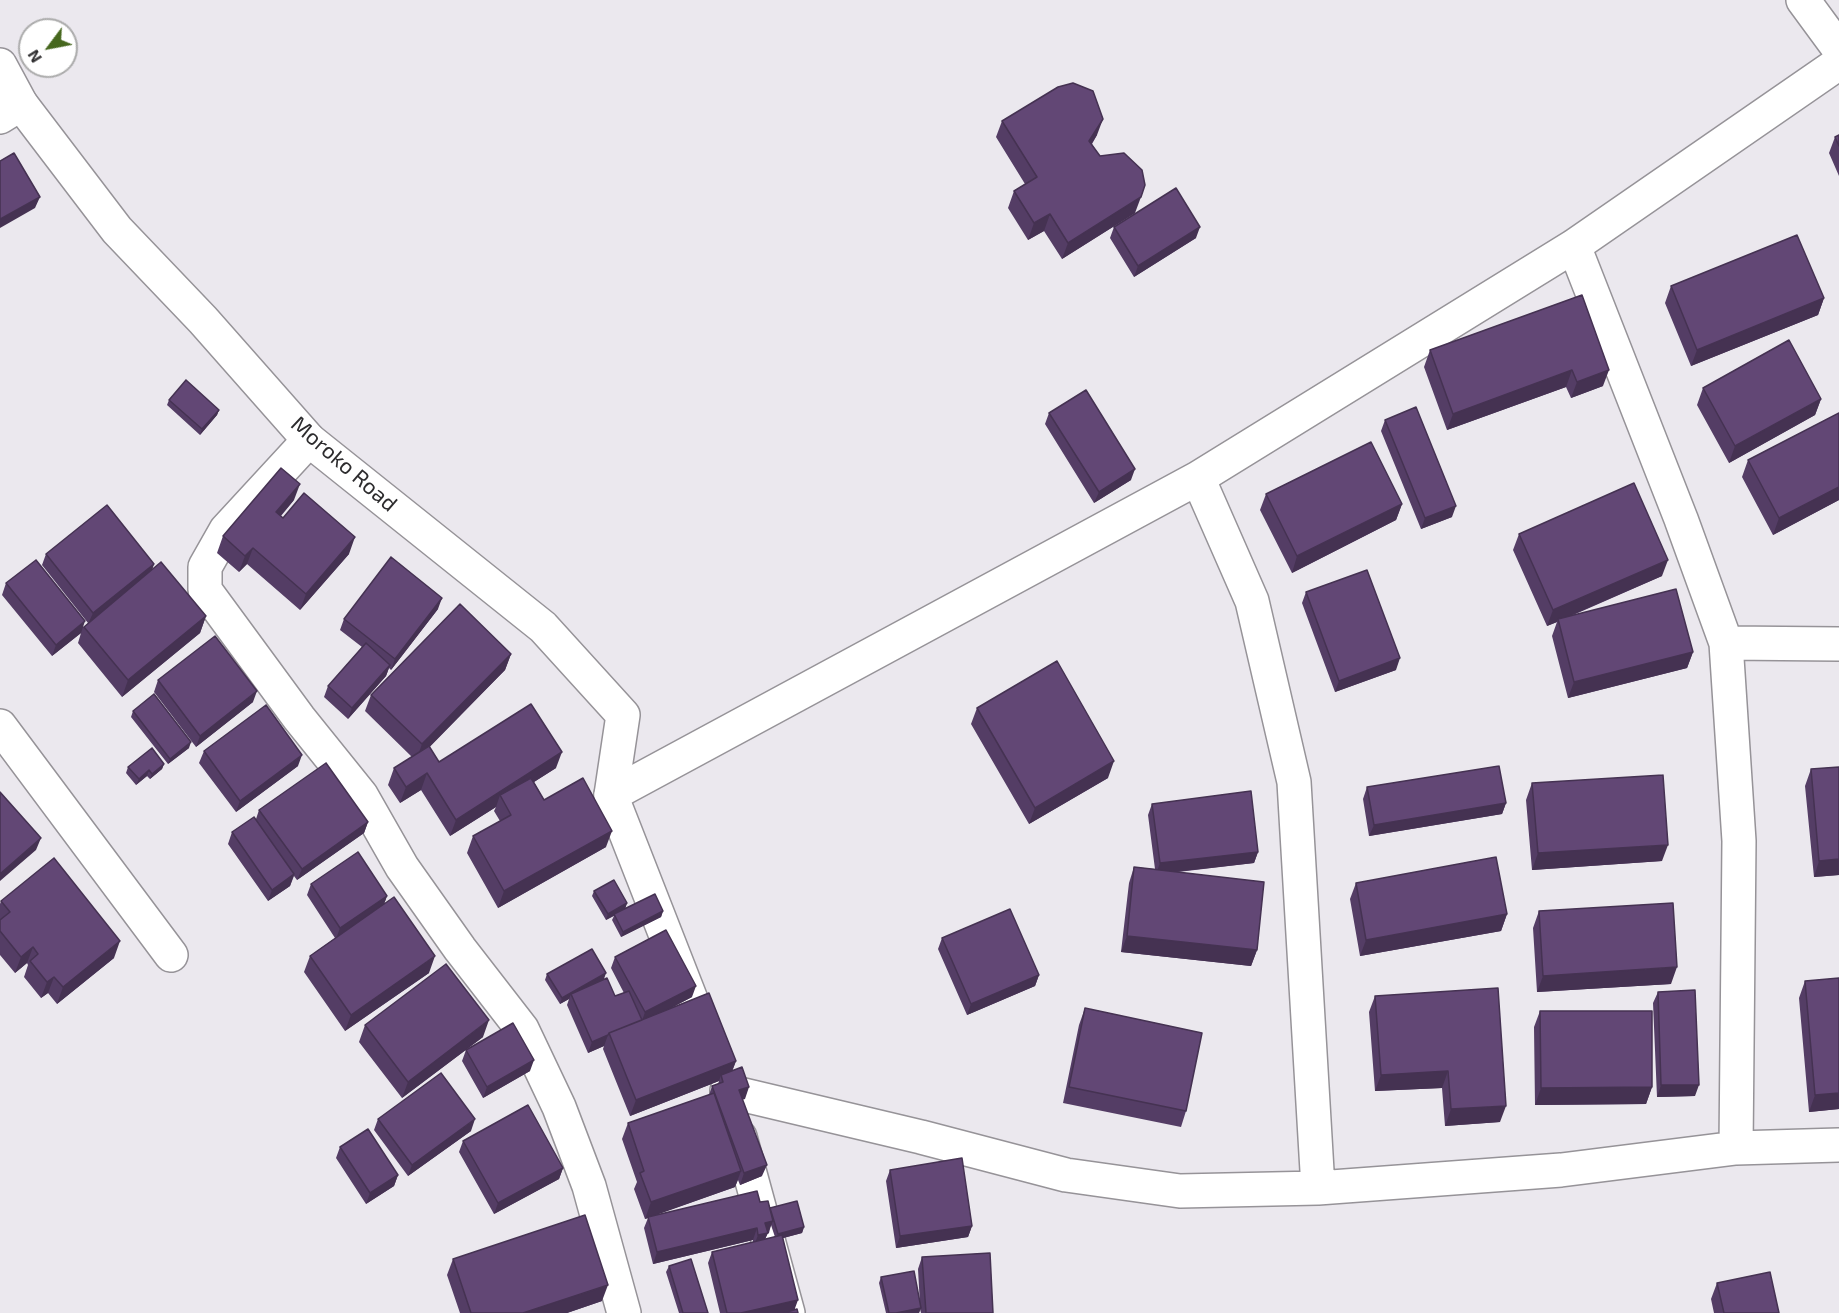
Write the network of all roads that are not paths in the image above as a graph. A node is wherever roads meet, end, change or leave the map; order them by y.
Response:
1 (1803, 0) edge
2 (1839, 49) edge
3 (1839, 63) edge
4 (0, 65) edge
5 (11, 110) edge
6 (1574, 246) junction
7 (309, 440) junction
8 (1198, 478) junction
9 (1726, 643) junction
10 (1839, 644) edge
11 (0, 726) edge
12 (611, 795) junction
13 (171, 956) dead end
14 (727, 1091) junction
15 (1839, 1145) edge
16 (1736, 1148) junction
17 (1318, 1188) junction
18 (624, 1313) edge
19 (788, 1313) edge

1 - 2 street
3 - 6 street
4 - 5 street, Moroko Road
5 - 7 street, Moroko Road
6 - 8 street
6 - 9 street
7 - 12 street, Moroko Road
7 - 18 street
8 - 12 street
8 - 17 street
9 - 10 street
9 - 16 street
11 - 13 street
12 - 14 street
14 - 17 street
14 - 19 street
15 - 16 street
16 - 17 street

